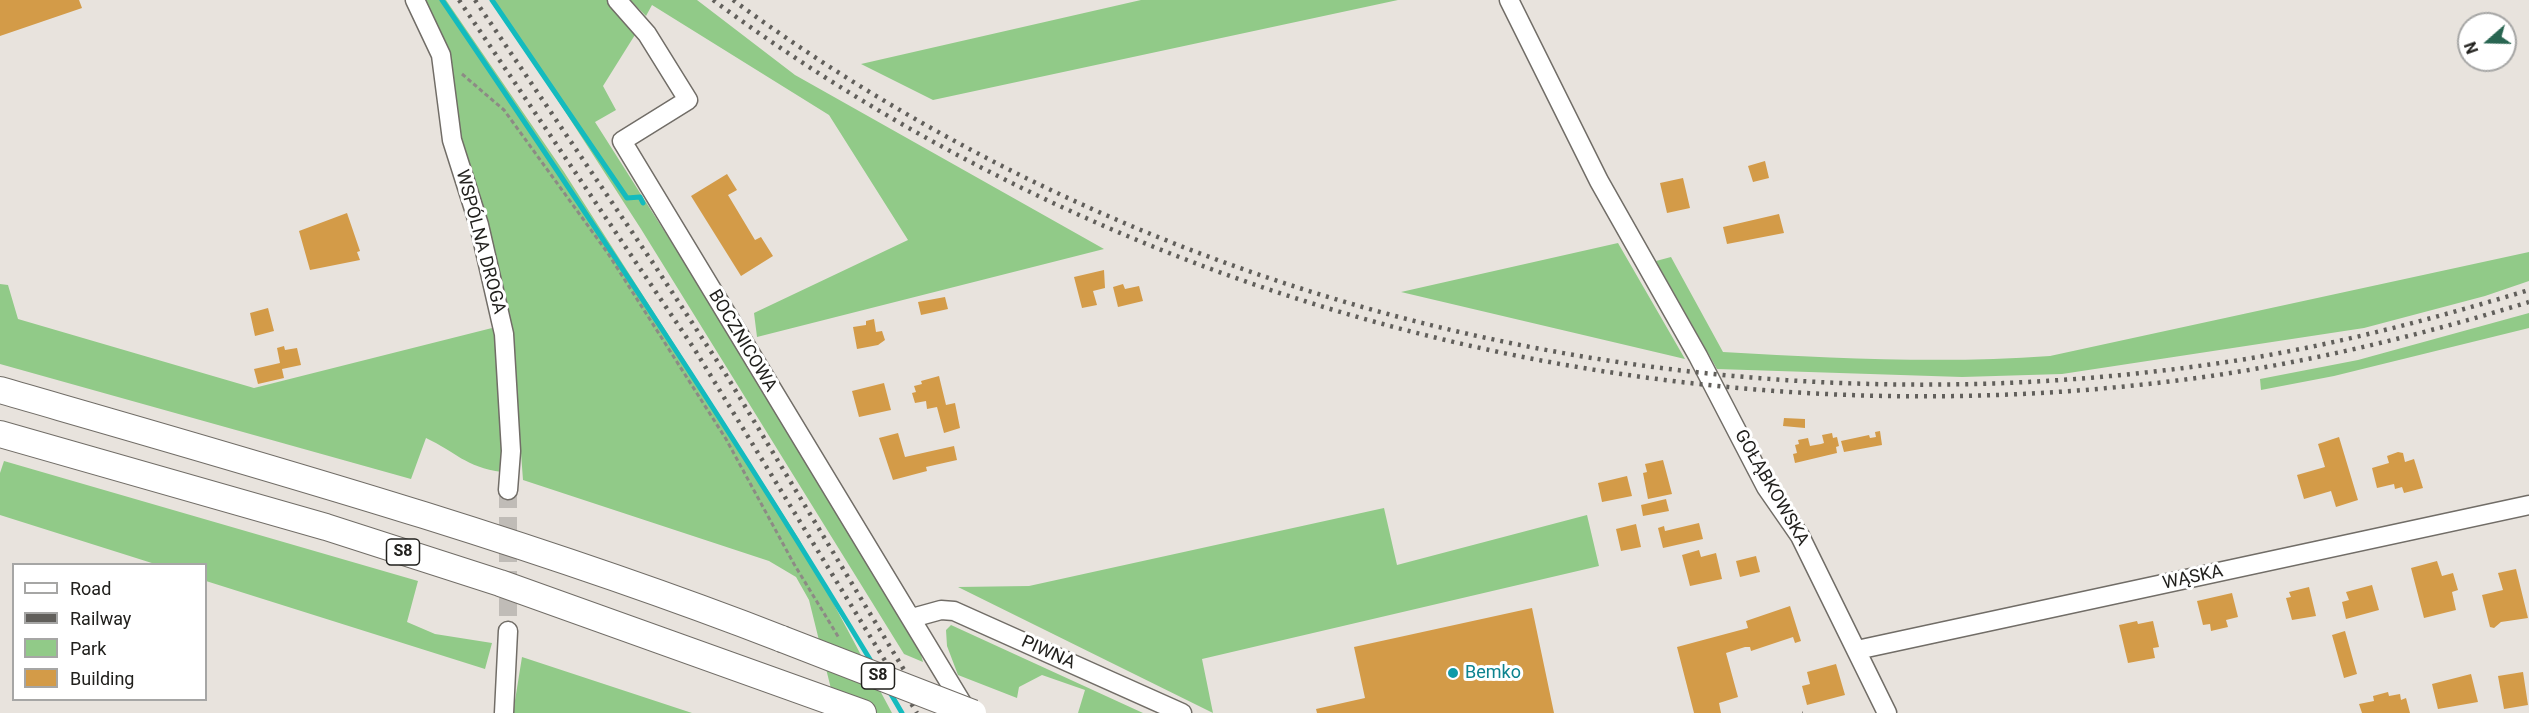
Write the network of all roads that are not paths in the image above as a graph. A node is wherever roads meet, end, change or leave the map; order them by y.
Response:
1 (415, 0) edge
2 (617, 0) edge
3 (1509, 0) edge
4 (0, 390) edge
5 (0, 434) edge
6 (508, 490) tunnel mouth
7 (2529, 505) edge
8 (912, 618) junction
9 (508, 631) tunnel mouth
10 (1857, 650) junction
11 (504, 713) edge
12 (863, 713) edge
13 (968, 713) edge
14 (973, 713) edge
15 (1182, 713) edge
16 (1887, 713) edge

1 - 6 street, WSPÓLNA DROGA
2 - 8 street, BOCZNICOWA
3 - 10 street, GOŁĄBKOWSKA
4 - 14 highway, S8, bridge
5 - 12 highway, S8
7 - 10 street, WĄSKA
8 - 13 street, BOCZNICOWA
8 - 15 street, PIWNA
9 - 11 street
10 - 16 street, GOŁĄBKOWSKA

